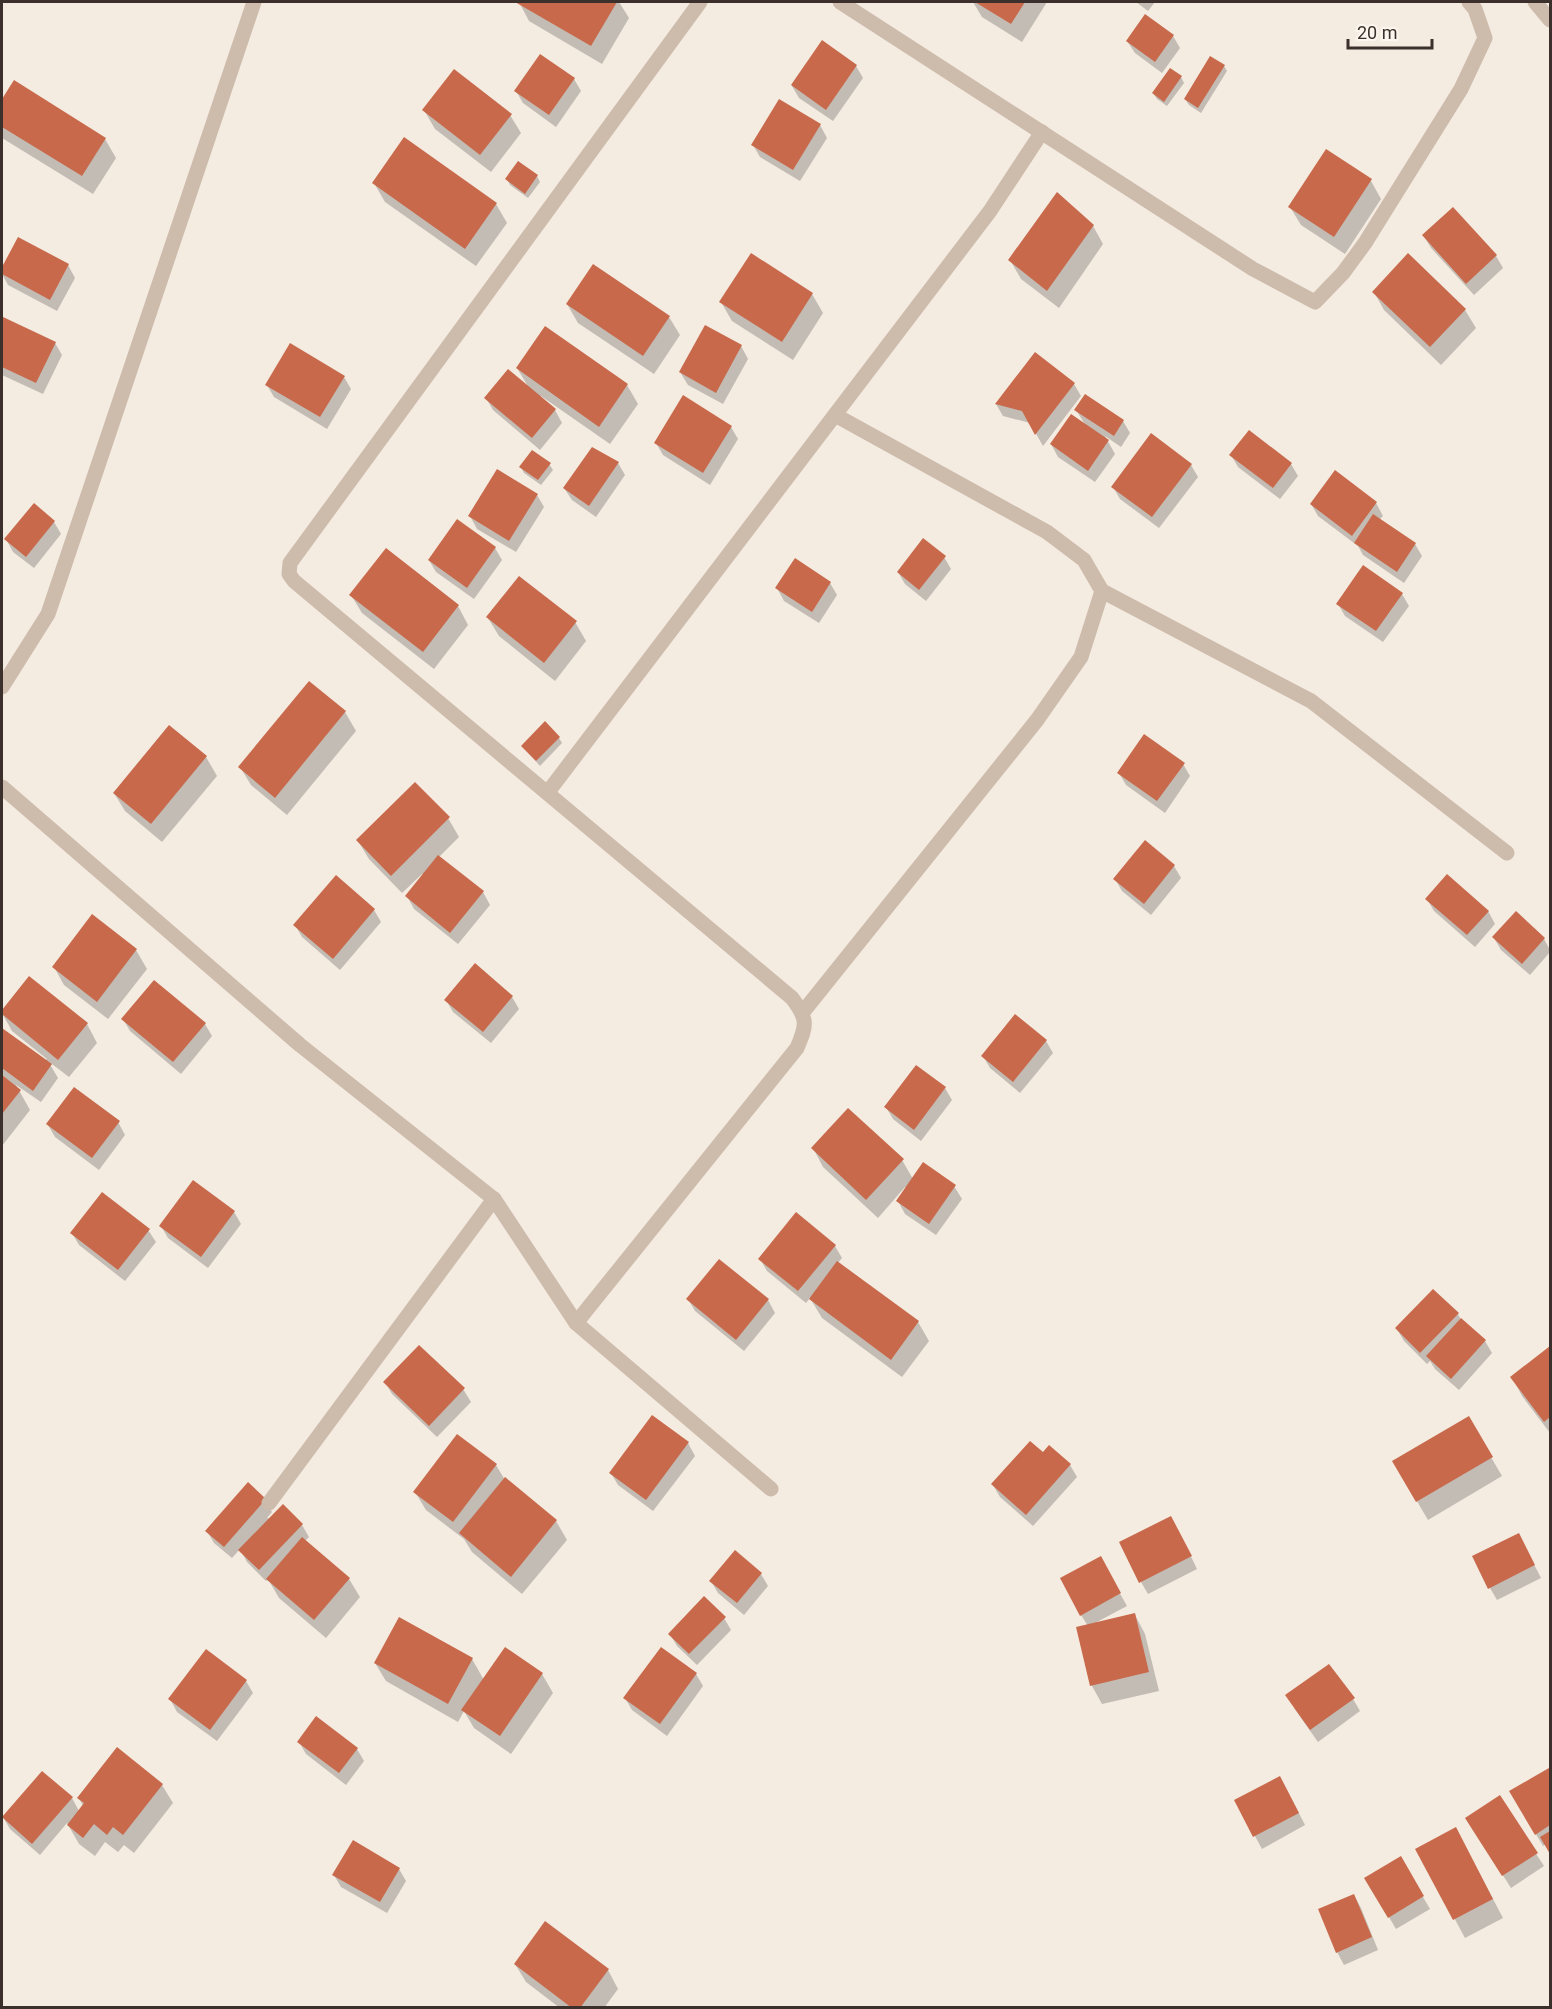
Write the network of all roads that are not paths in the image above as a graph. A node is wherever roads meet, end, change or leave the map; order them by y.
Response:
1 (254, 2) edge
2 (700, 2) edge
3 (840, 2) edge
4 (1469, 2) edge
5 (1534, 2) edge
6 (1551, 20) edge
7 (1042, 132) junction
8 (835, 415) junction
9 (1102, 591) junction
10 (2, 687) edge
11 (2, 787) edge
12 (548, 792) junction
13 (1507, 853) dead end
14 (803, 1012) junction
15 (495, 1199) junction
16 (576, 1323) junction
17 (771, 1490) dead end
18 (269, 1503) dead end

1 - 10 street
2 - 12 street
3 - 7 street
4 - 7 street
5 - 6 street
7 - 8 street
8 - 9 street
8 - 12 street
9 - 13 street
9 - 14 street
11 - 15 street
12 - 14 street
14 - 16 street
15 - 16 street
15 - 18 street
16 - 17 street

